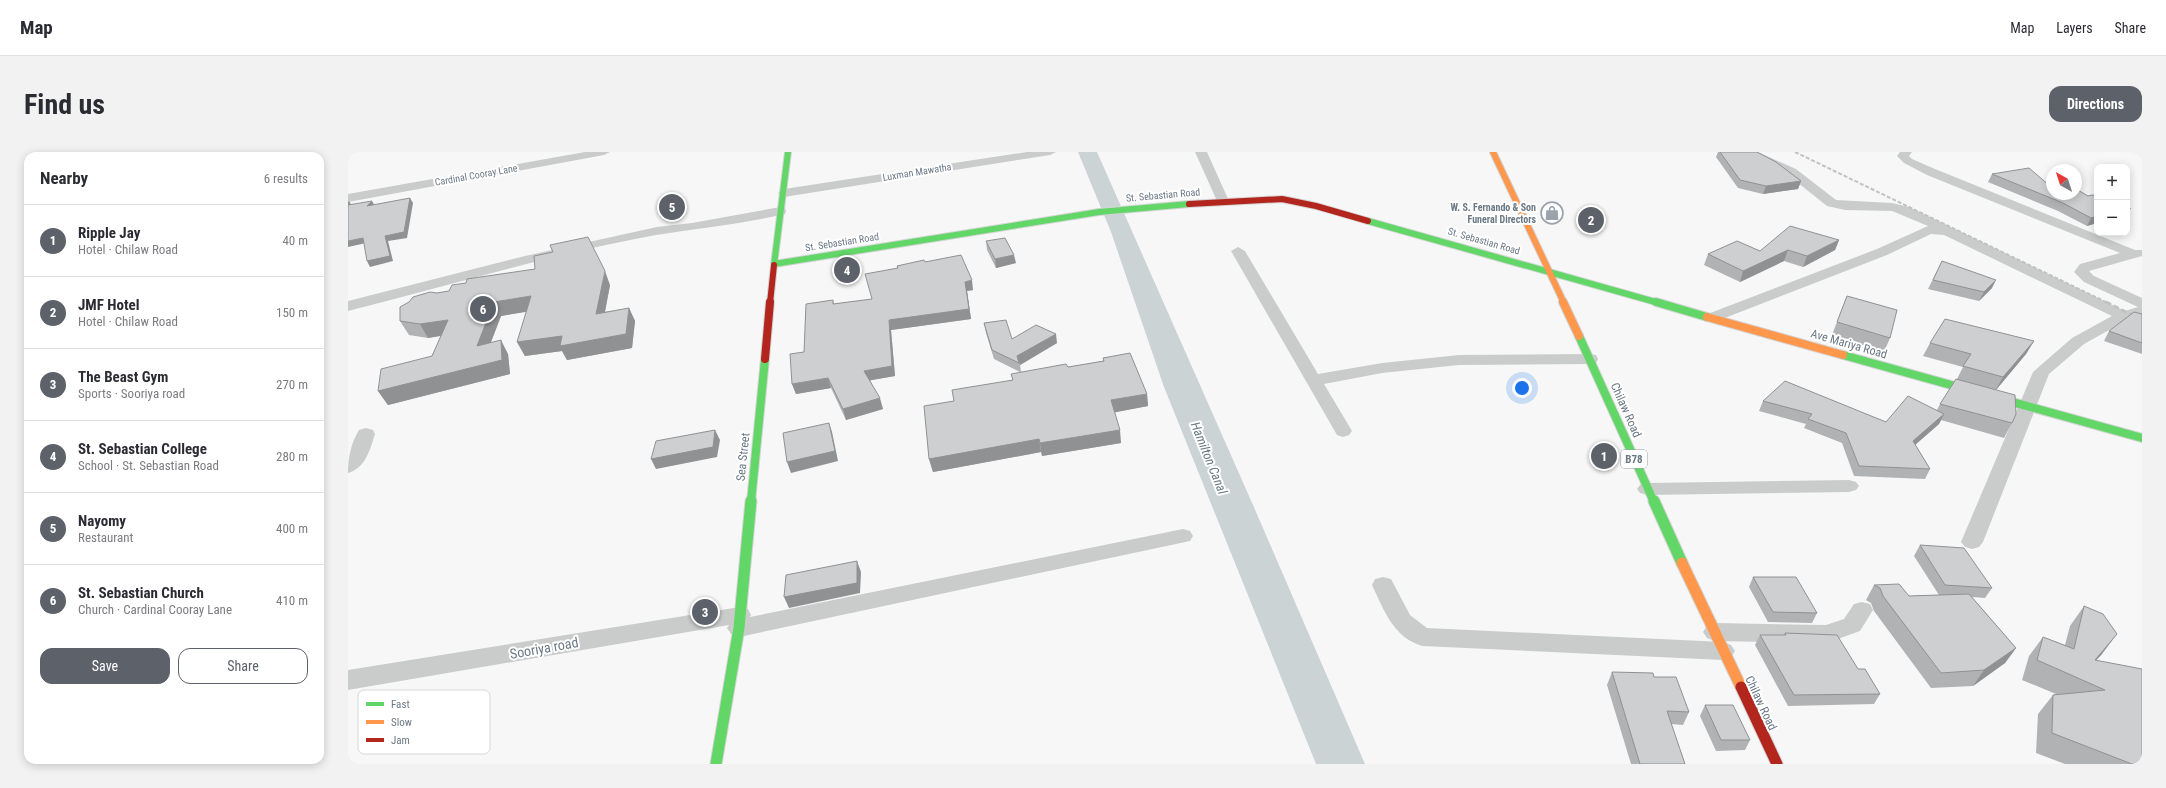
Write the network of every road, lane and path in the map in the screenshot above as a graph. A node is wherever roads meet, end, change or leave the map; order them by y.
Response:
1 (604, 152) edge
2 (788, 152) edge
3 (1050, 152) edge
4 (1201, 152) edge
5 (1493, 152) edge
6 (1906, 152) edge
7 (1017, 154) edge
8 (1755, 155) edge
9 (784, 193) junction
10 (348, 198) edge
11 (1223, 201) junction
12 (780, 211) junction
13 (1947, 231) junction
14 (1238, 250) dead end
15 (2138, 253) edge
16 (774, 264) junction
17 (1549, 271) junction
18 (2142, 304) edge
19 (348, 306) edge
20 (2142, 310) edge
21 (2124, 316) junction
22 (1711, 318) junction
23 (1590, 359) junction
24 (1314, 380) junction
25 (2028, 408) junction
26 (1343, 431) dead end
27 (366, 434) dead end
28 (2142, 438) edge
29 (348, 468) edge
30 (1849, 486) dead end
31 (1647, 489) junction
32 (1183, 536) dead end
33 (1972, 542) dead end
34 (1383, 586) dead end
35 (1862, 610) dead end
36 (739, 621) junction
37 (1719, 642) junction
38 (348, 680) edge
39 (716, 764) edge
40 (1777, 764) edge

1 - 10 street, Cardinal Cooray Lane
2 - 9 street, Sea Street
3 - 7 street, Luxman Mawatha
4 - 11 street
5 - 17 street, Chilaw Road / B78
6 - 15 street
7 - 9 street, Luxman Mawatha
8 - 13 street
9 - 12 street, Sea Street
11 - 16 street, St. Sebastian Road
11 - 17 street, St. Sebastian Road
12 - 16 street, Sea Street
12 - 19 street
13 - 21 street
13 - 22 street
14 - 24 street
15 - 18 street
16 - 36 street, Sea Street
17 - 22 street, Ave Mariya Road
17 - 23 street, Chilaw Road / B78
20 - 21 street
21 - 25 street
22 - 25 street, Ave Mariya Road
23 - 24 street
23 - 31 street, Chilaw Road / B78
24 - 26 street
25 - 28 street, Ave Mariya Road
25 - 33 street
27 - 29 street
30 - 31 street
31 - 37 street, Chilaw Road / B78
32 - 36 street, Sooriya road
34 - 37 street
35 - 37 street
36 - 38 street, Sooriya road
36 - 39 street, Sea Street
37 - 40 street, Chilaw Road / B78

